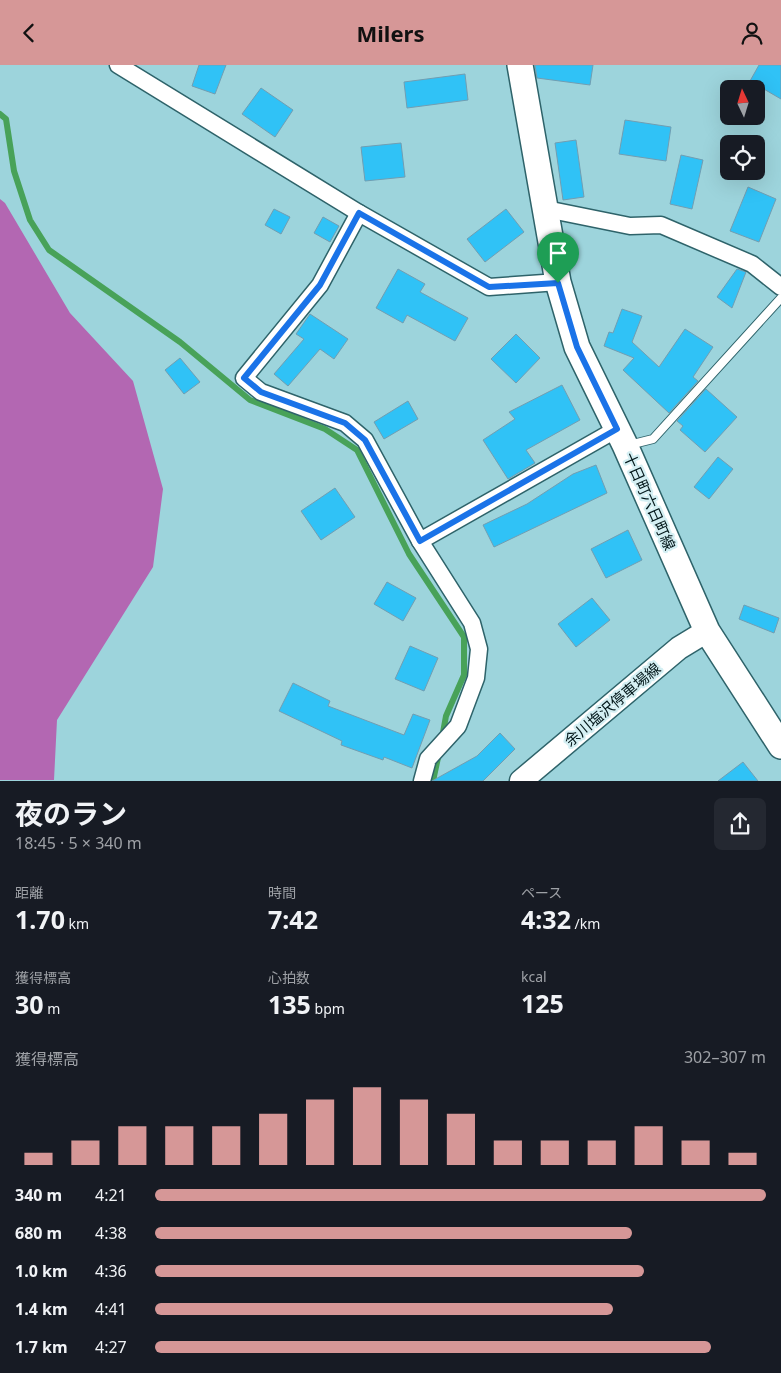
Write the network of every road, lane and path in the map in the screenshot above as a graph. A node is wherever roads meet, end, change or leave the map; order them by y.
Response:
1 (118, 65) edge
2 (520, 65) edge
3 (546, 209) junction
4 (359, 213) junction
5 (558, 283) junction
6 (781, 287) edge
7 (781, 298) edge
8 (621, 437) junction
9 (420, 541) junction
10 (707, 631) junction
11 (781, 746) edge
12 (422, 781) edge
13 (521, 781) edge

1 - 4 street
2 - 3 main road, 十日町六日町線
3 - 5 main road, 十日町六日町線
3 - 6 street
4 - 5 street
4 - 9 street
5 - 8 main road, 十日町六日町線
7 - 8 lane
8 - 9 street
8 - 10 main road, 十日町六日町線
9 - 12 street
10 - 11 main road, 十日町六日町線
10 - 13 main road, 余川塩沢停車場線

